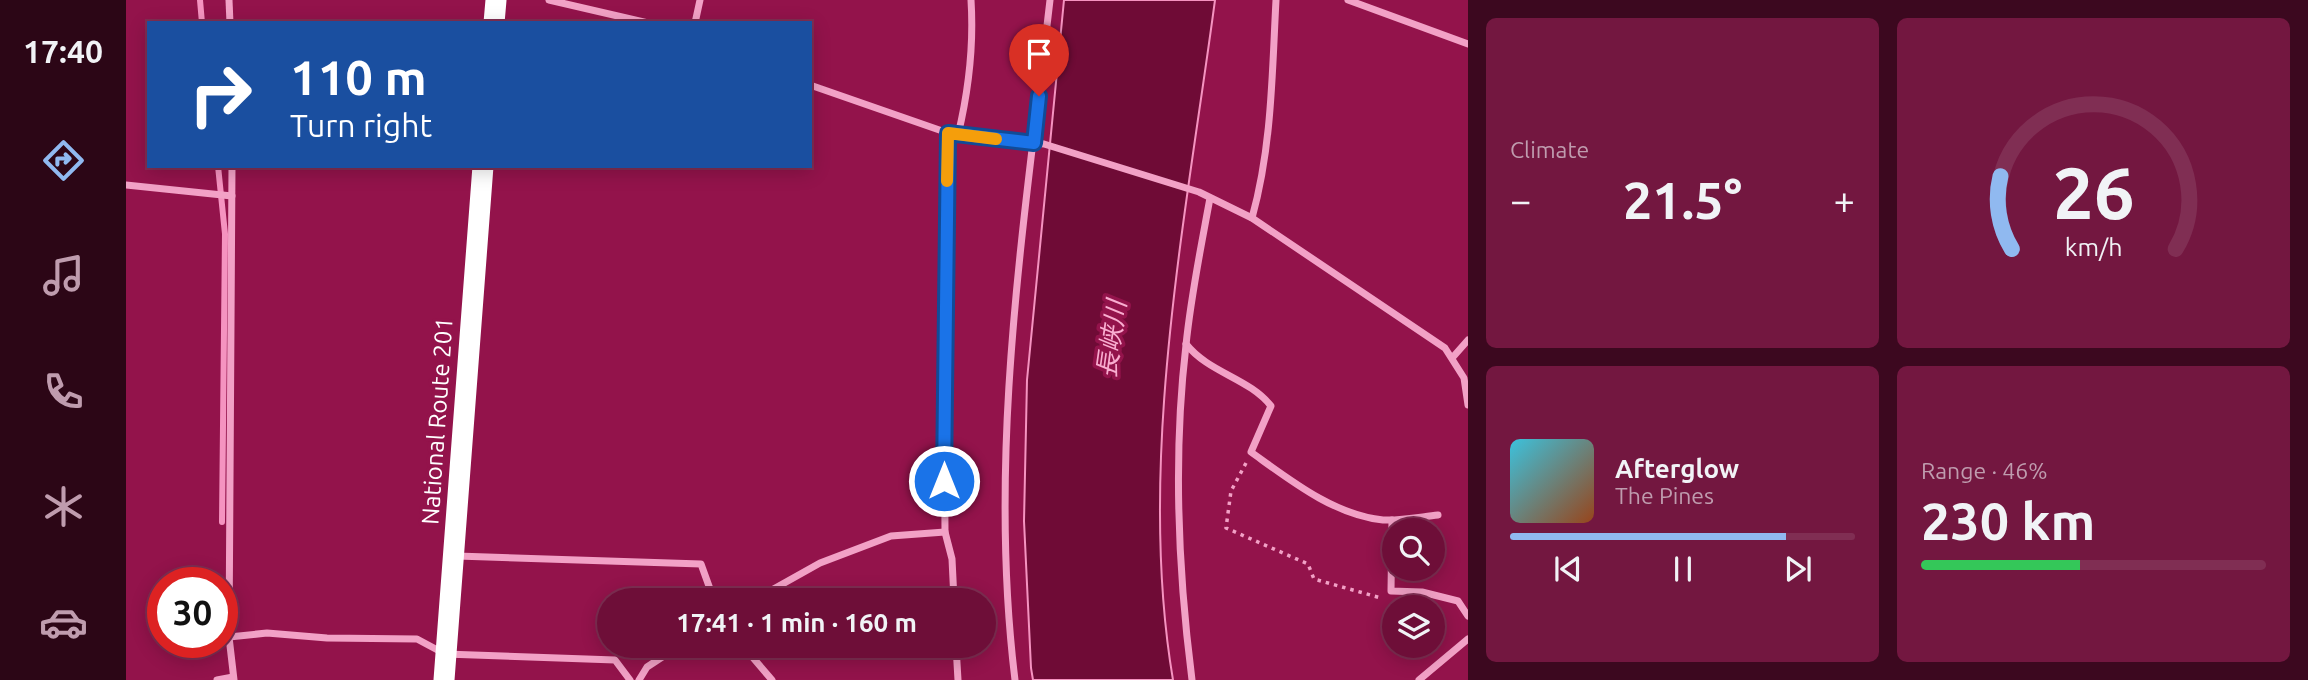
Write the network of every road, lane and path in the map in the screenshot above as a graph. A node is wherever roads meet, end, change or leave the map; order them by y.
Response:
1 (229, 0) edge
2 (496, 0) edge
3 (549, 0) edge
4 (700, 0) edge
5 (971, 0) edge
6 (1050, 0) edge
7 (1276, 0) edge
8 (1348, 0) edge
9 (230, 21) edge
10 (494, 21) edge
11 (639, 21) edge
12 (695, 21) edge
13 (1468, 44) edge
14 (812, 86) edge
15 (948, 133) junction
16 (958, 135) junction
17 (1034, 143) junction
18 (232, 168) edge
19 (483, 168) edge
20 (126, 185) edge
21 (232, 196) junction
22 (1210, 198) junction
23 (1252, 218) junction
24 (1468, 340) edge
25 (1186, 344) junction
26 (1453, 357) junction
27 (1468, 405) edge
28 (1251, 452) junction
29 (1438, 515) dead end
30 (1410, 518) edge
31 (1382, 519) edge
32 (945, 532) junction
33 (453, 556) junction
34 (229, 567) edge
35 (1391, 581) edge
36 (710, 588) edge
37 (775, 588) edge
38 (953, 588) edge
39 (1391, 591) junction
40 (1468, 616) edge
41 (238, 636) edge
42 (1468, 639) edge
43 (445, 654) junction
44 (232, 658) edge
45 (661, 658) edge
46 (753, 658) edge
47 (957, 658) edge
48 (234, 678) edge
49 (217, 680) edge
50 (444, 680) edge
51 (630, 680) edge
52 (639, 680) edge
53 (772, 680) edge
54 (958, 680) edge
55 (1015, 680) edge
56 (1192, 680) edge
57 (1419, 680) edge

1 - 9 street
2 - 10 highway
3 - 11 street
4 - 12 street
5 - 16 street
6 - 17 street
7 - 23 street
8 - 13 street
14 - 15 street
15 - 16 street
15 - 32 street
16 - 17 street
17 - 22 street
17 - 55 street
18 - 21 street
19 - 33 highway, National Route 201
20 - 21 street
21 - 34 street
22 - 23 street
22 - 25 street
23 - 26 street
24 - 26 street
25 - 28 street
25 - 56 street
26 - 27 street
28 - 31 street
28 - 39 path
29 - 30 street
32 - 37 street
32 - 38 street
33 - 36 street
33 - 43 highway, National Route 201
35 - 39 street
39 - 40 street
41 - 43 street
42 - 57 street
43 - 50 highway, National Route 201
43 - 51 street
44 - 48 street
45 - 52 street
46 - 53 street
47 - 54 street
48 - 49 street

